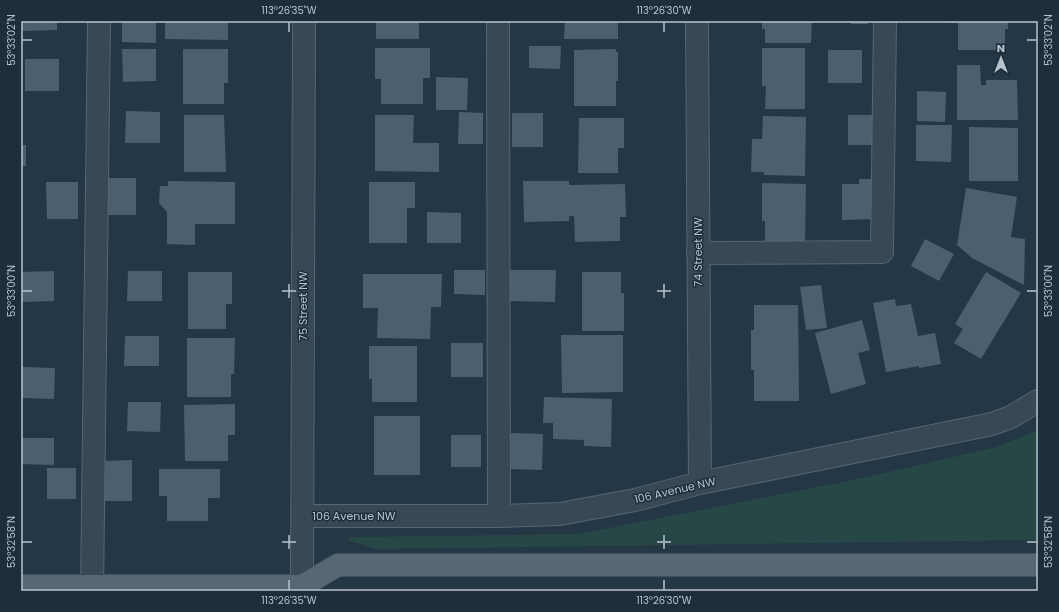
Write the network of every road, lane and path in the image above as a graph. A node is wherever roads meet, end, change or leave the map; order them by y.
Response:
1 (99, 21) edge
2 (304, 21) edge
3 (498, 21) edge
4 (697, 21) edge
5 (885, 21) edge
6 (698, 253) junction
7 (1038, 401) edge
8 (700, 483) junction
9 (303, 516) junction
10 (499, 516) junction
11 (1038, 565) edge
12 (21, 586) edge
13 (92, 588) edge
14 (305, 589) edge

1 - 13 street
2 - 9 street, 75 Street NW
3 - 10 street
4 - 6 street, 74 Street NW
5 - 6 street
6 - 8 street, 74 Street NW
7 - 8 street, 106 Avenue NW
8 - 10 street, 106 Avenue NW
9 - 10 street, 106 Avenue NW
9 - 14 street, 75 Street NW
11 - 14 main road
12 - 13 main road
13 - 14 main road

